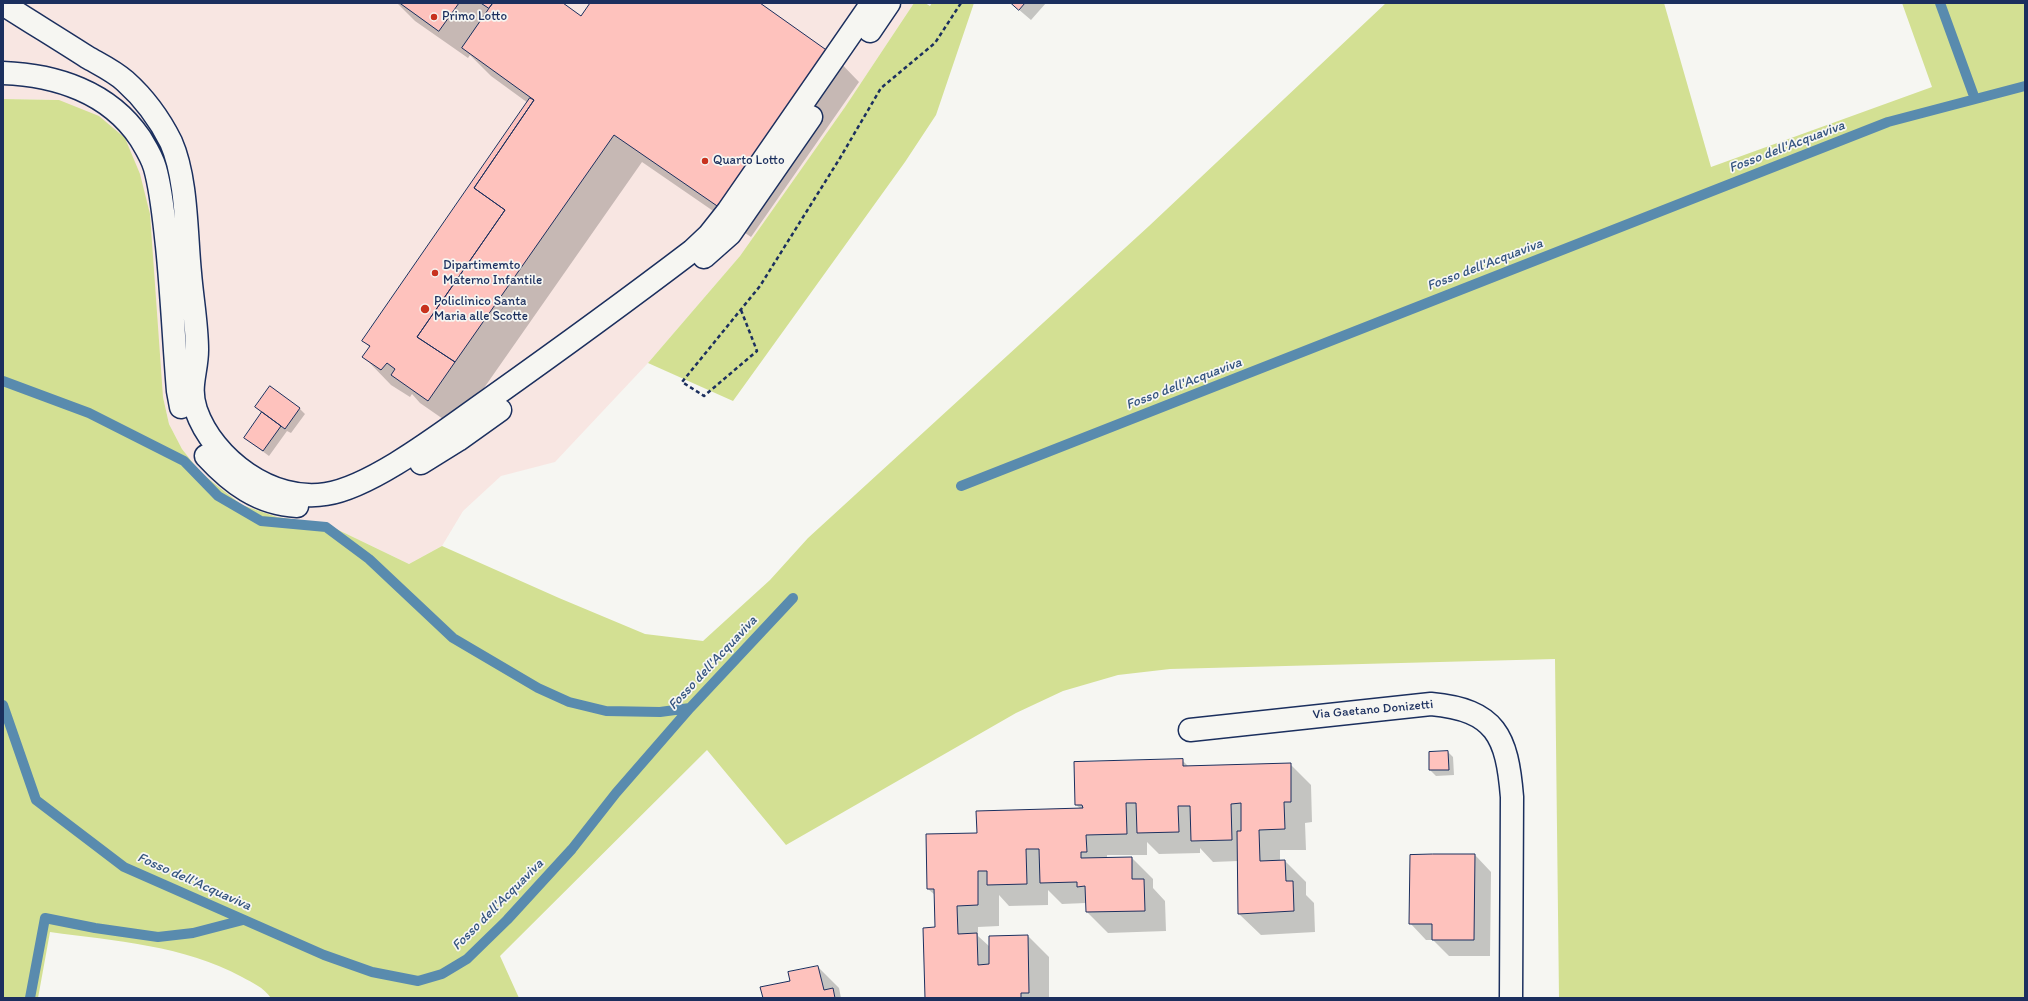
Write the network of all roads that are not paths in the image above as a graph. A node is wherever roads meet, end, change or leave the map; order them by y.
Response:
1 (872, 3) edge
2 (889, 3) edge
3 (3, 4) edge
4 (3, 73) edge
5 (1190, 730) dead end
6 (1511, 998) edge

1 - 3 street
2 - 4 street
5 - 6 street, Via Gaetano Donizetti

